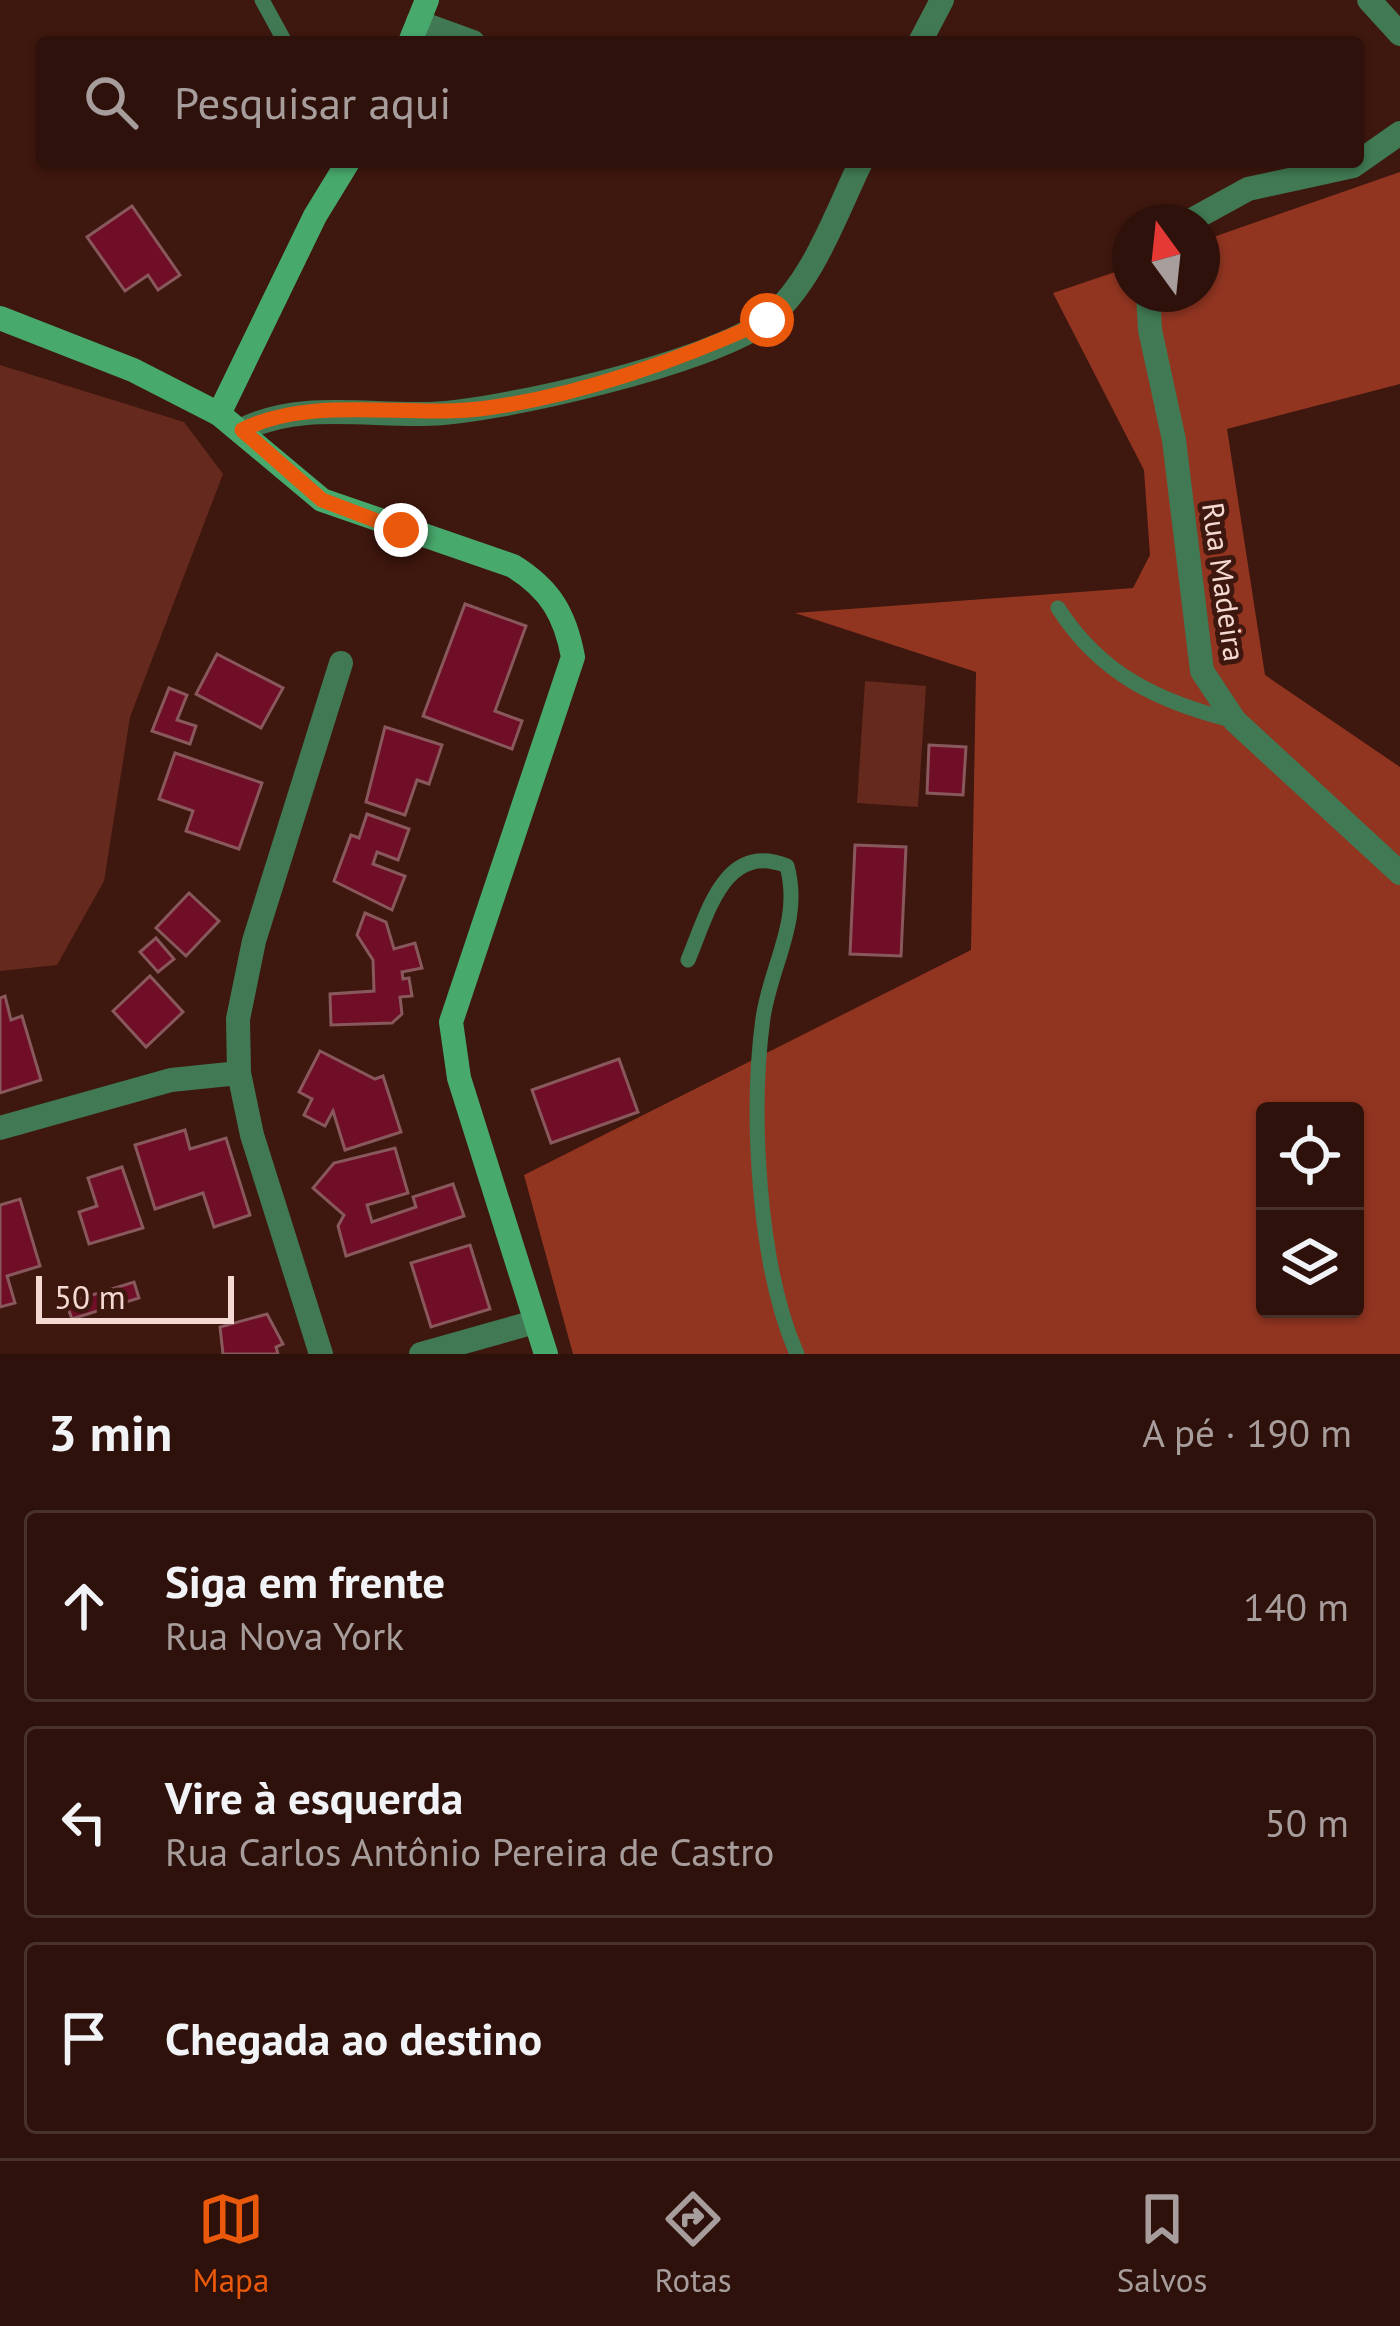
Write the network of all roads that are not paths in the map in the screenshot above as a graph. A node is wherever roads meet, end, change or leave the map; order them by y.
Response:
1 (262, 0) edge
2 (942, 0) edge
3 (1369, 0) edge
4 (418, 21) edge
5 (1400, 34) edge
6 (282, 36) edge
7 (457, 36) edge
8 (923, 36) edge
9 (1400, 133) edge
10 (1364, 158) edge
11 (344, 168) edge
12 (858, 168) edge
13 (1344, 168) edge
14 (1220, 204) edge
15 (1149, 312) edge
16 (0, 318) edge
17 (219, 414) junction
18 (242, 430) junction
19 (1058, 608) dead end
20 (341, 663) dead end
21 (1235, 721) junction
22 (1400, 873) edge
23 (688, 960) dead end
24 (239, 1073) junction
25 (0, 1128) edge
26 (535, 1322) junction
27 (321, 1354) edge
28 (421, 1354) edge
29 (546, 1354) edge
30 (797, 1354) edge

1 - 6 lane
2 - 8 street
3 - 5 street
4 - 7 street
9 - 10 street
11 - 17 street
12 - 18 street
13 - 14 street
15 - 21 street, Rua Madeira
16 - 17 street
17 - 18 street
18 - 26 street
19 - 21 lane
20 - 24 street
21 - 22 street, Rua Madeira
23 - 30 lane
24 - 25 street
24 - 27 street
26 - 28 street
26 - 29 street

